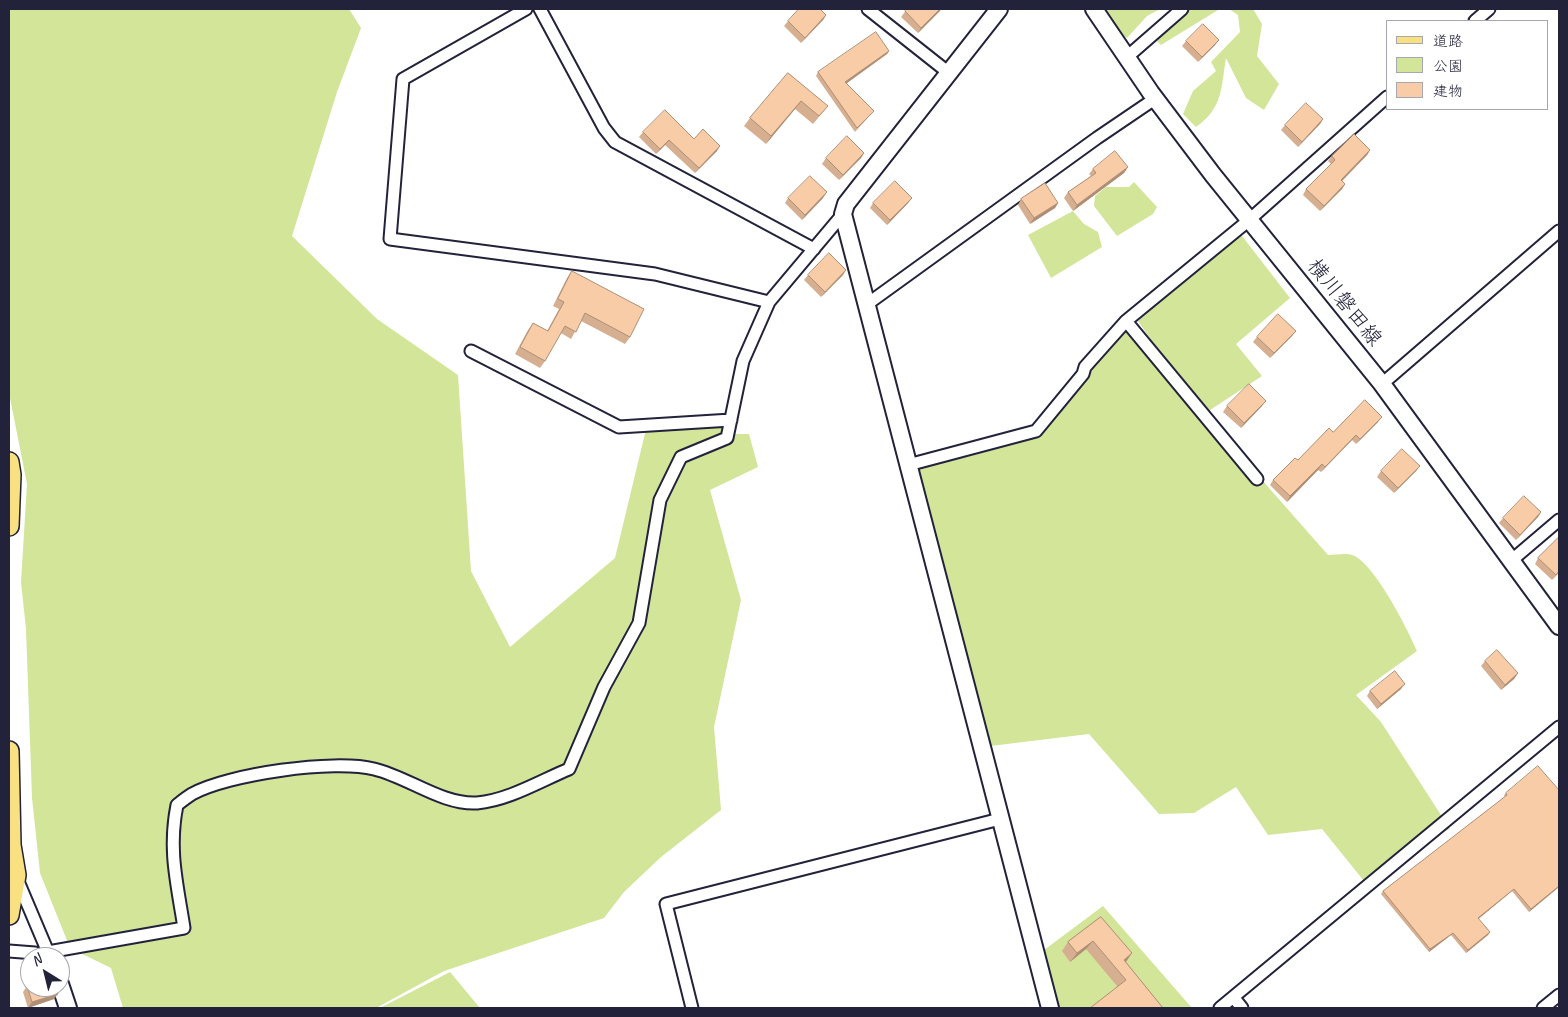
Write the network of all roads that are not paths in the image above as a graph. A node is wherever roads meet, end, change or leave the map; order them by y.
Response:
1 (526, 9) edge
2 (540, 9) edge
3 (868, 9) edge
4 (1000, 9) edge
5 (1094, 9) edge
6 (1182, 9) edge
7 (1489, 9) edge
8 (1476, 20) edge
9 (1127, 57) junction
10 (949, 73) junction
11 (1156, 98) junction
12 (1386, 98) edge
13 (842, 214) junction
14 (1248, 221) junction
15 (1559, 231) edge
16 (814, 249) junction
17 (769, 302) junction
18 (866, 305) junction
19 (1126, 321) junction
20 (471, 351) dead end
21 (1382, 384) junction
22 (731, 420) junction
23 (9, 462) edge
24 (908, 465) junction
25 (1257, 479) dead end
26 (1559, 520) edge
27 (9, 526) edge
28 (1512, 560) junction
29 (1559, 626) edge
30 (1559, 728) edge
31 (9, 752) edge
32 (1000, 818) junction
33 (10, 845) edge
34 (16, 875) junction
35 (9, 915) edge
36 (43, 947) edge
37 (70, 950) edge
38 (1559, 995) edge
39 (1234, 998) junction
40 (692, 1008) edge
41 (1050, 1008) edge
42 (1220, 1008) edge
43 (1242, 1008) edge
44 (1543, 1008) edge

1 - 17 street
2 - 16 street
3 - 10 street
4 - 10 street
5 - 9 street, 横川磐田線
6 - 9 street
7 - 8 street
9 - 11 street, 横川磐田線
10 - 13 street
11 - 14 street, 横川磐田線
11 - 18 street
12 - 14 street
13 - 16 street
13 - 18 street
14 - 19 street
14 - 21 street, 横川磐田線
15 - 21 street
16 - 17 street
17 - 22 street
18 - 24 street
19 - 24 street
19 - 25 street
20 - 22 street
21 - 28 street, 横川磐田線
22 - 37 street
23 - 27 main road
24 - 32 street
26 - 28 street
28 - 29 street, 横川磐田線
30 - 39 street
31 - 33 main road
32 - 40 street
32 - 41 street
33 - 34 main road
34 - 35 main road
34 - 36 street
38 - 44 street
39 - 42 street
39 - 43 street

